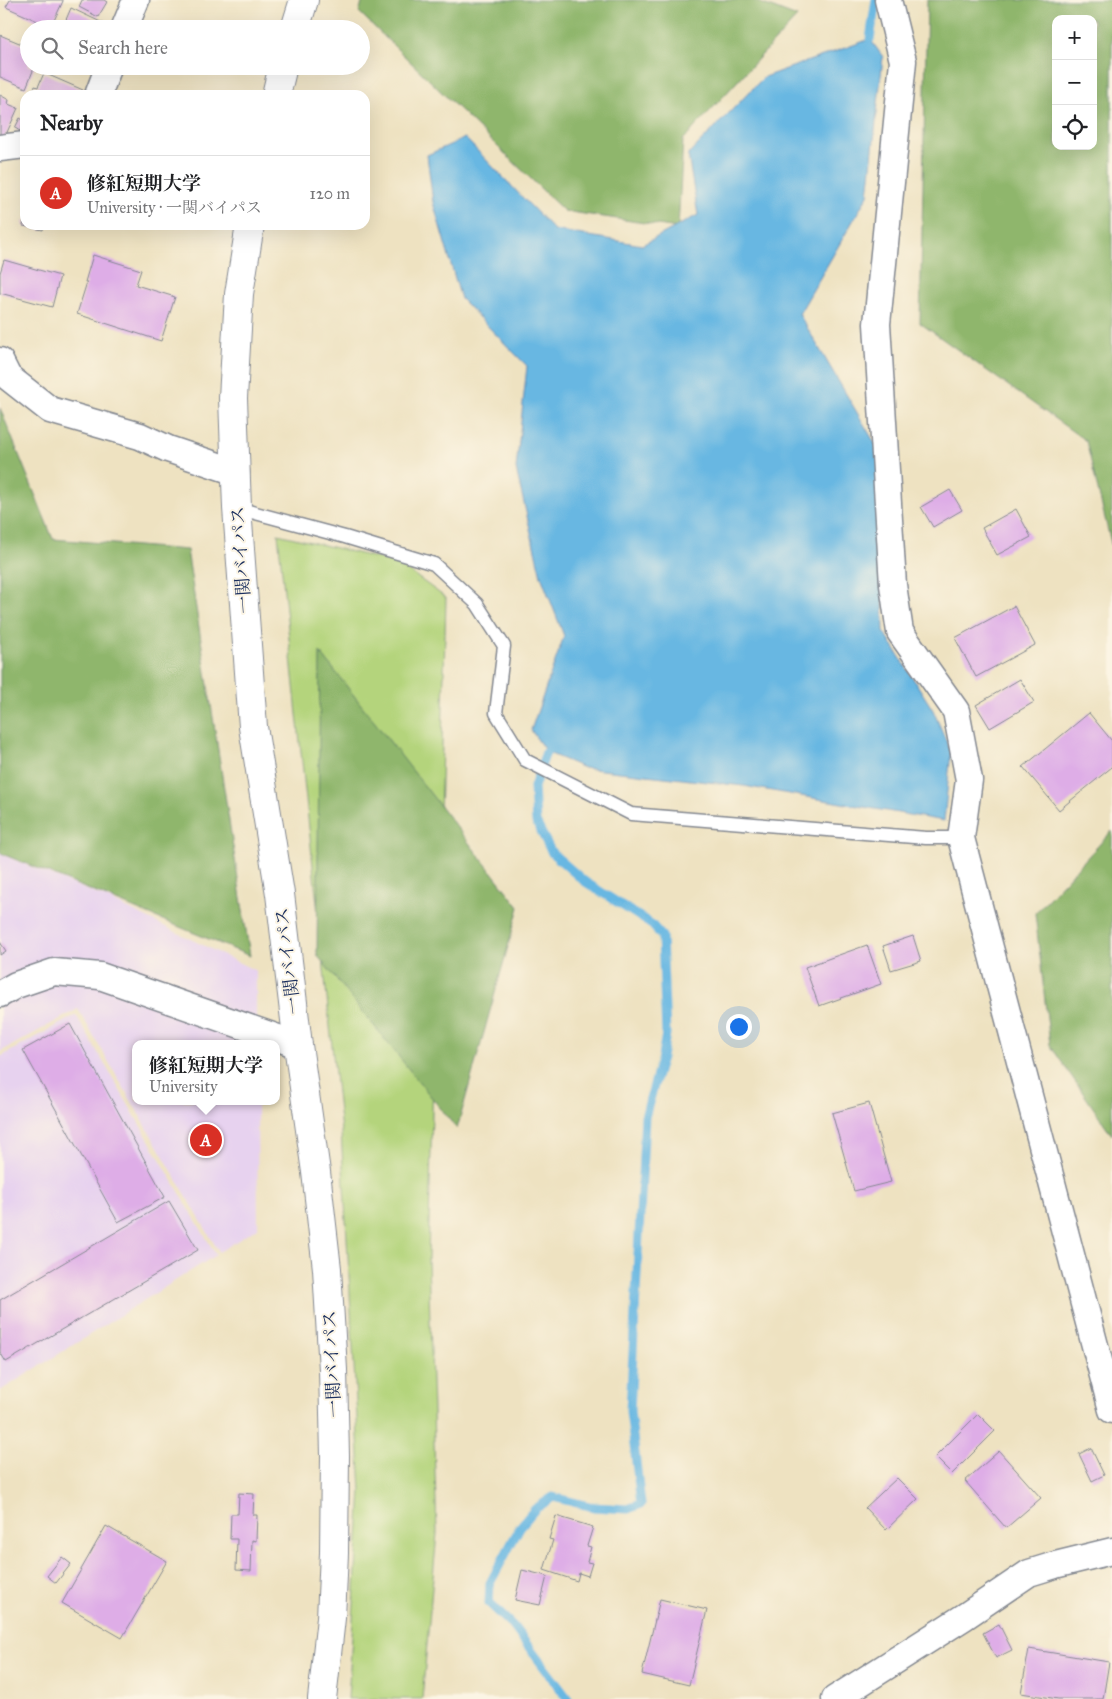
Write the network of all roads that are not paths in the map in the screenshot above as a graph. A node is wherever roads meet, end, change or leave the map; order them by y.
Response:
1 (136, 0) edge
2 (304, 0) edge
3 (888, 0) edge
4 (128, 20) edge
5 (298, 20) edge
6 (106, 75) edge
7 (281, 75) edge
8 (100, 90) edge
9 (277, 90) edge
10 (20, 146) edge
11 (0, 148) edge
12 (249, 230) edge
13 (0, 360) edge
14 (236, 472) junction
15 (237, 508) junction
16 (961, 838) junction
17 (0, 994) edge
18 (298, 1046) junction
19 (1112, 1410) edge
20 (1112, 1551) edge
21 (322, 1699) edge
22 (835, 1699) edge

1 - 4 street
2 - 5 highway
3 - 16 street
6 - 8 street
7 - 9 highway
10 - 11 street
12 - 14 highway, 一関バイパス
13 - 14 street
14 - 15 highway, 一関バイパス
15 - 16 lane
15 - 18 highway, 一関バイパス
16 - 19 street
17 - 18 street
18 - 21 highway, 一関バイパス
20 - 22 street

